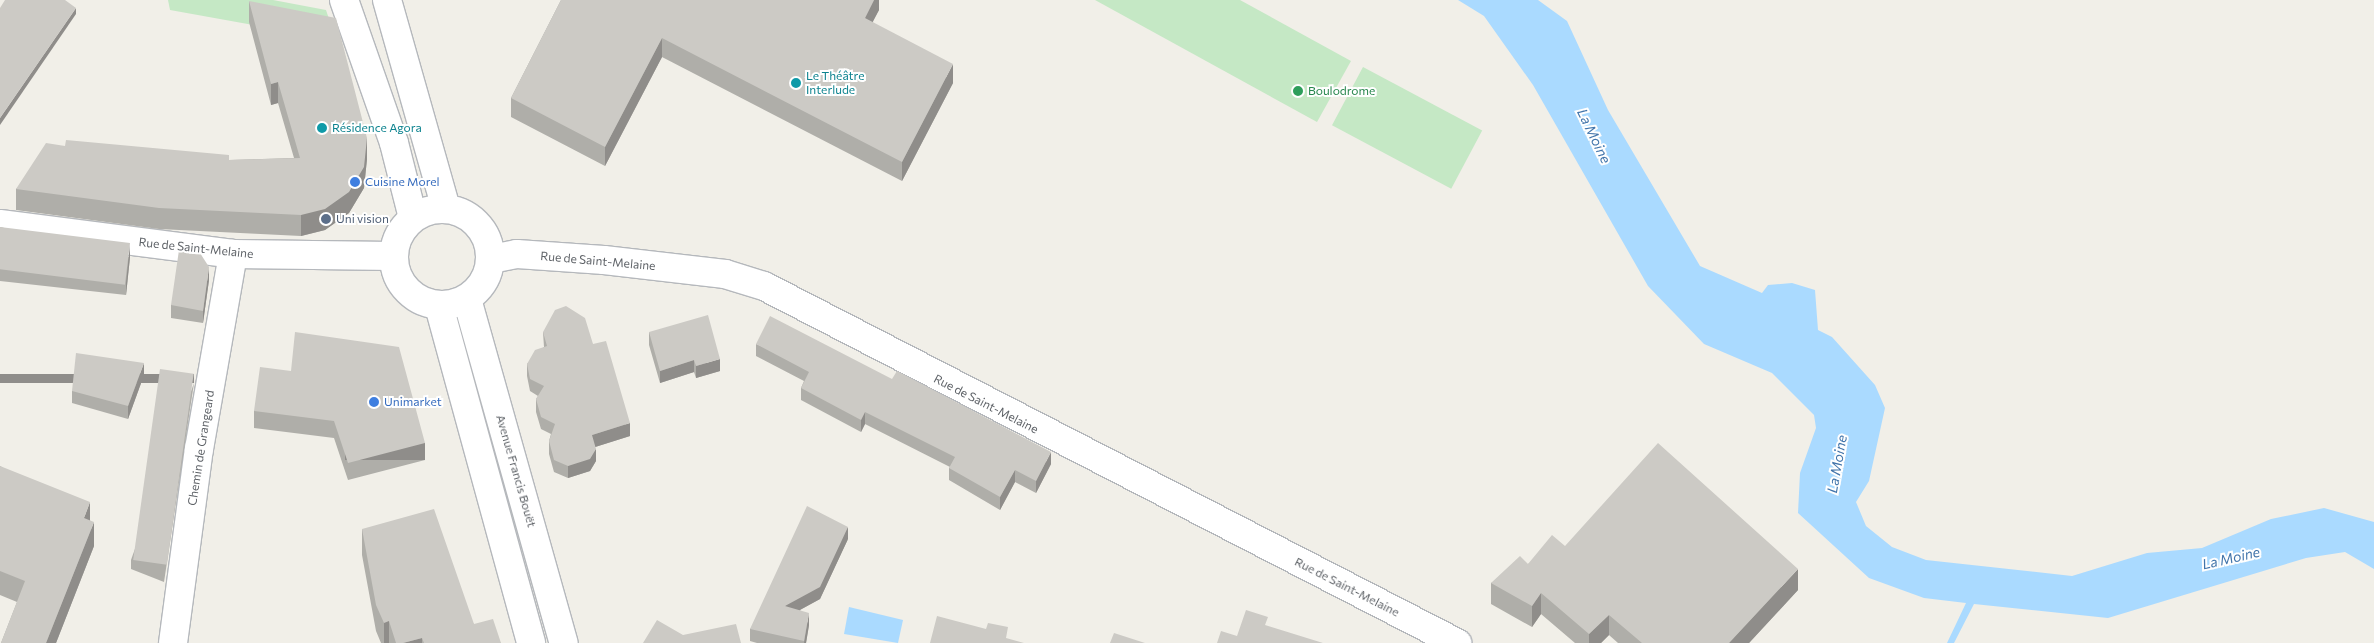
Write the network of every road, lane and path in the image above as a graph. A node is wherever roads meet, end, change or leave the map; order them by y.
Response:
1 (344, 0) edge
2 (387, 0) edge
3 (446, 208) junction
4 (413, 218) junction
5 (0, 224) edge
6 (233, 254) junction
7 (393, 256) junction
8 (491, 259) junction
9 (467, 299) junction
10 (439, 306) junction
11 (174, 643) edge
12 (531, 643) edge
13 (564, 643) edge
14 (1457, 643) edge

1 - 4 street
2 - 3 street
3 - 4 street
3 - 8 street
4 - 7 street
5 - 6 street, Rue de Saint-Melaine
6 - 7 street, Rue de Saint-Melaine
6 - 11 street, Chemin de Grangeard
7 - 10 street
8 - 9 street
8 - 14 street, Rue de Saint-Melaine
9 - 10 street
9 - 13 street, Avenue Francis Bouët
10 - 12 street

